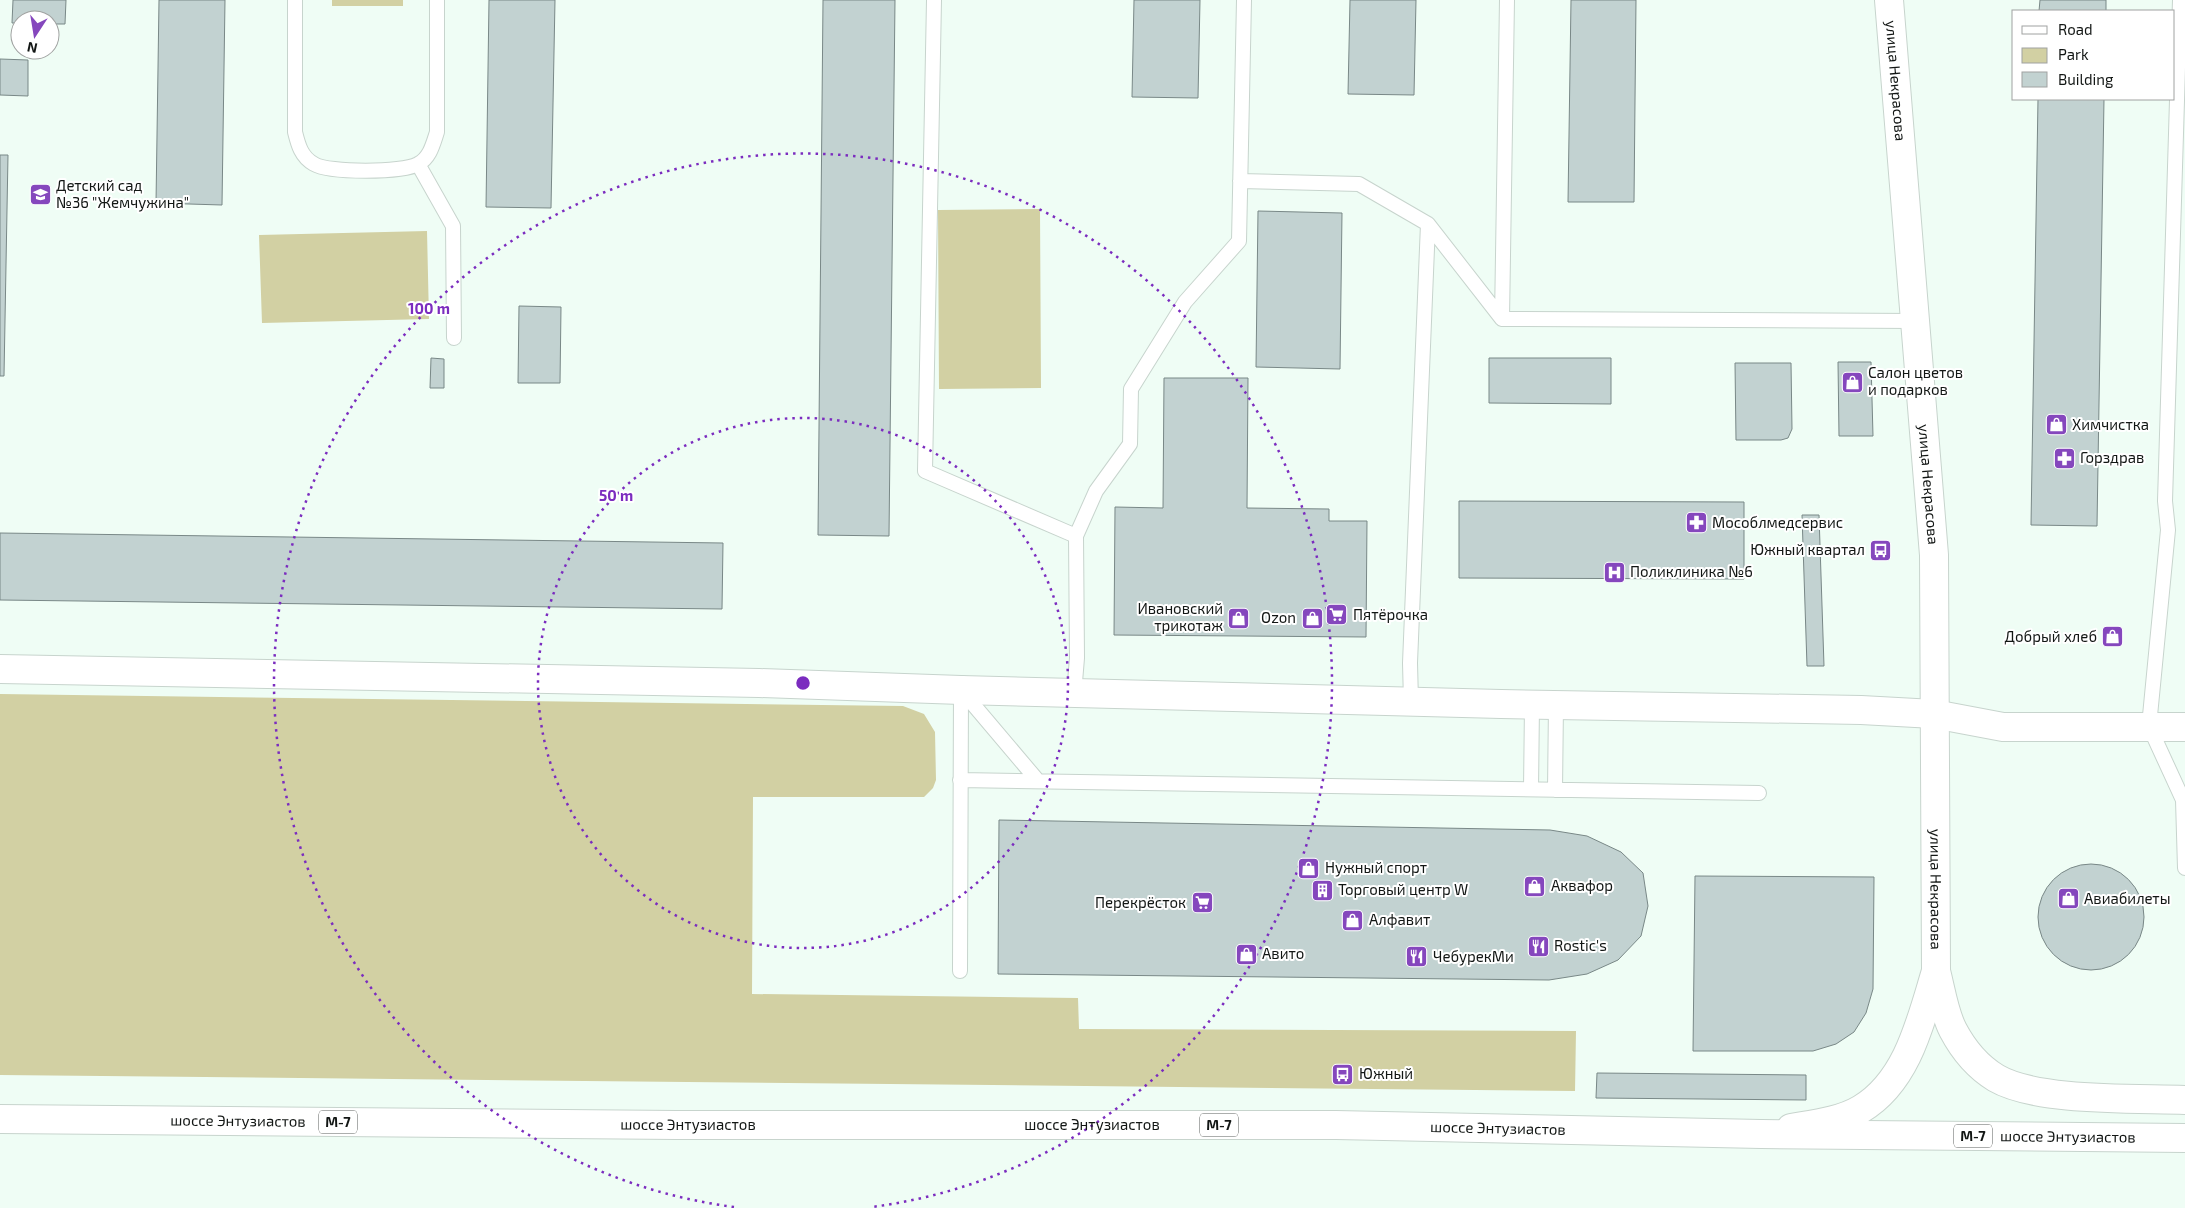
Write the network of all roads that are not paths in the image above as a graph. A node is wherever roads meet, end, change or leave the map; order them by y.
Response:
1 (295, 0) edge
2 (437, 0) edge
3 (934, 0) edge
4 (1244, 0) edge
5 (1507, 0) edge
6 (1889, 0) edge
7 (2180, 0) edge
8 (418, 164) junction
9 (1240, 181) junction
10 (1428, 224) junction
11 (1502, 319) junction
12 (1916, 321) junction
13 (454, 338) dead end
14 (1076, 536) junction
15 (0, 669) edge
16 (961, 690) junction
17 (1074, 694) junction
18 (1411, 702) junction
19 (1544, 705) junction
20 (1934, 714) junction
21 (2149, 726) junction
22 (2185, 727) edge
23 (960, 780) junction
24 (1038, 781) junction
25 (1531, 790) junction
26 (1555, 790) junction
27 (1759, 793) dead end
28 (2185, 868) edge
29 (960, 971) dead end
30 (1936, 971) junction
31 (2185, 1100) edge
32 (0, 1119) edge
33 (1762, 1134) junction
34 (2185, 1138) edge

1 - 8 lane
2 - 8 lane
3 - 14 lane
4 - 9 lane
5 - 11 lane
6 - 12 main road, улица Некрасова
7 - 21 lane
8 - 13 lane
9 - 10 lane
9 - 14 lane
10 - 11 lane
10 - 18 lane
11 - 12 lane
12 - 20 main road, улица Некрасова
14 - 17 lane
15 - 16 main road
16 - 17 main road
16 - 23 lane
16 - 24 lane
17 - 18 main road
18 - 19 main road
19 - 20 main road
19 - 25 lane
19 - 26 lane
20 - 21 main road
20 - 30 main road, улица Некрасова
21 - 22 main road
21 - 28 lane
23 - 24 lane
23 - 29 lane
24 - 25 lane
25 - 26 lane
26 - 27 lane
30 - 31 main road, улица Некрасова
30 - 33 main road, улица Некрасова
32 - 33 main road, шоссе Энтузиастов / М-7
33 - 34 main road, шоссе Энтузиастов / М-7

